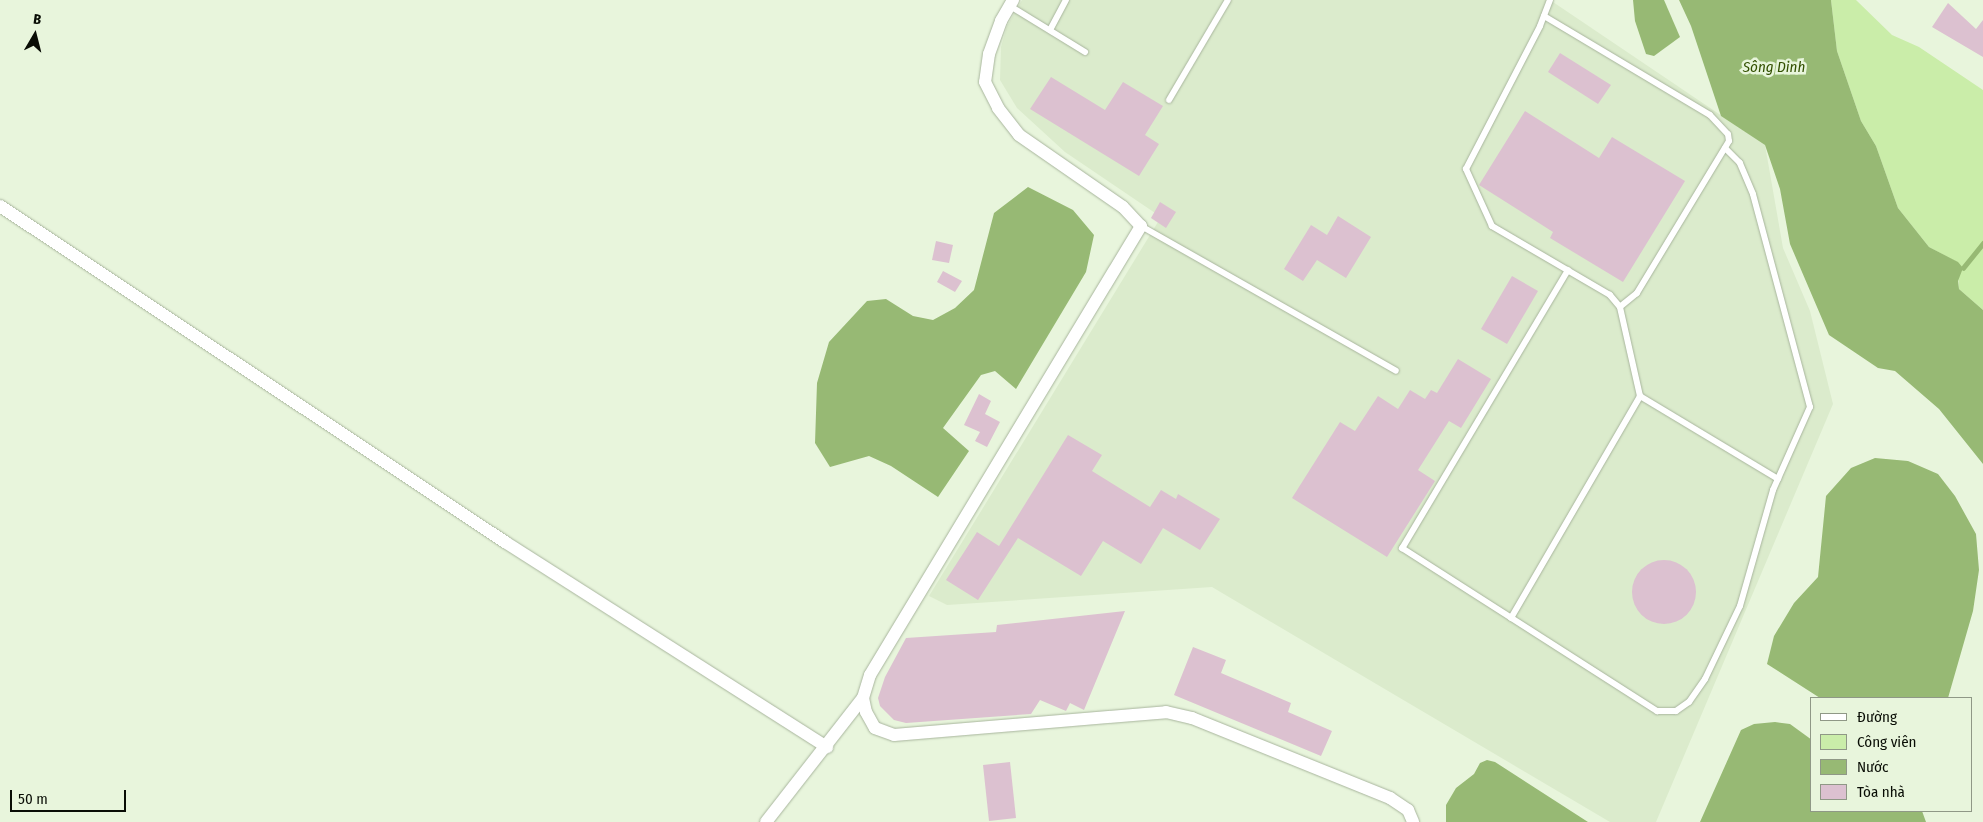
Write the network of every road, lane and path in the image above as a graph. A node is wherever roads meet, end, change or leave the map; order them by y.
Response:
1 (1066, 0) edge
2 (1228, 0) edge
3 (1550, 0) edge
4 (1012, 3) edge
5 (1544, 16) junction
6 (1050, 30) junction
7 (1085, 52) dead end
8 (1169, 100) dead end
9 (1724, 148) junction
10 (0, 206) edge
11 (1141, 226) junction
12 (1568, 270) junction
13 (1620, 307) junction
14 (1396, 371) dead end
15 (1640, 396) junction
16 (1778, 479) junction
17 (1511, 618) junction
18 (863, 698) junction
19 (826, 747) junction
20 (766, 822) edge
21 (1414, 822) edge

1 - 6 lane
2 - 8 lane
3 - 5 lane
4 - 6 lane
4 - 11 street
5 - 9 lane
5 - 12 lane
6 - 7 lane
9 - 13 lane
9 - 16 lane
10 - 19 street
11 - 14 lane
11 - 18 street
12 - 13 lane
12 - 17 lane
13 - 15 lane
15 - 16 lane
15 - 17 lane
16 - 17 lane
18 - 19 street
18 - 21 street
19 - 20 street

